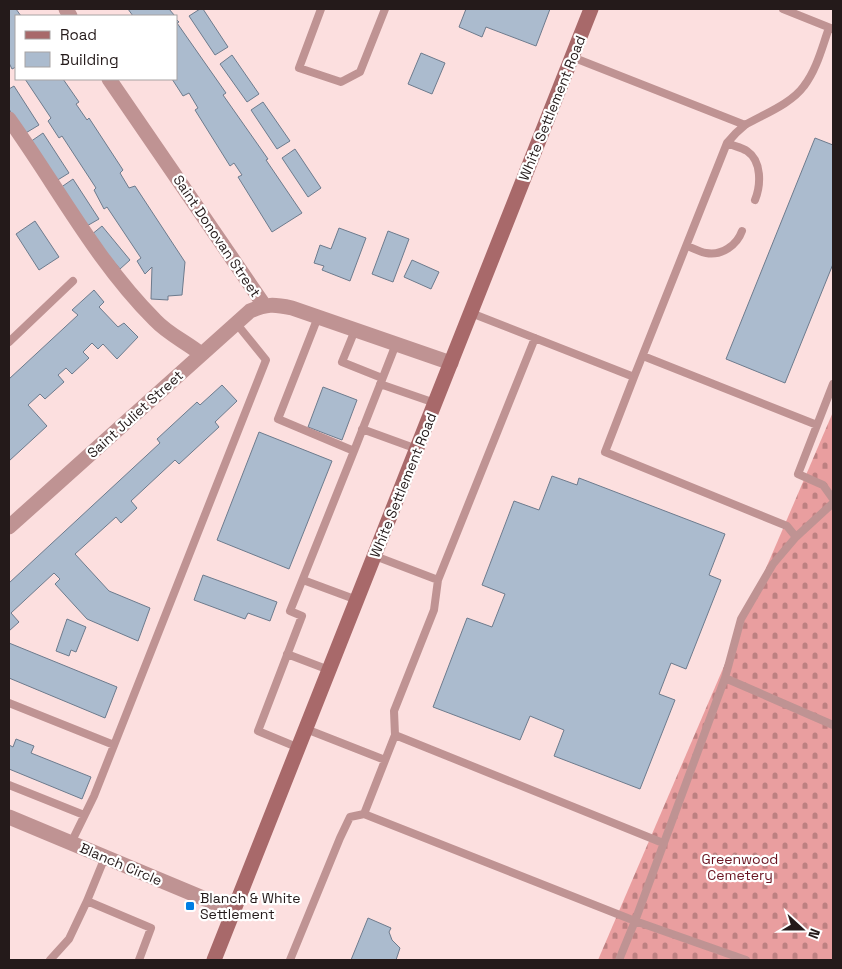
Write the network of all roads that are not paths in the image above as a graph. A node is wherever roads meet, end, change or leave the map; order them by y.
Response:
1 (321, 9) edge
2 (384, 9) edge
3 (591, 9) edge
4 (782, 9) edge
5 (831, 28) edge
6 (572, 57) junction
7 (110, 80) edge
8 (9, 119) edge
9 (745, 125) junction
10 (727, 143) junction
11 (755, 200) dead end
12 (742, 231) dead end
13 (686, 246) junction
14 (73, 281) dead end
15 (264, 305) junction
16 (471, 313) junction
17 (318, 317) junction
18 (236, 323) junction
19 (355, 330) junction
20 (535, 338) junction
21 (9, 342) edge
22 (396, 344) junction
23 (201, 354) junction
24 (643, 356) junction
25 (451, 364) junction
26 (634, 378) junction
27 (381, 381) junction
28 (833, 384) edge
29 (435, 403) junction
30 (817, 426) junction
31 (362, 429) junction
32 (417, 449) junction
33 (354, 451) junction
34 (833, 499) edge
35 (833, 503) edge
36 (9, 527) edge
37 (796, 537) junction
38 (375, 556) junction
39 (302, 580) junction
40 (438, 580) junction
41 (357, 600) junction
42 (288, 654) junction
43 (330, 670) junction
44 (724, 678) junction
45 (9, 702) edge
46 (833, 725) edge
47 (306, 729) junction
48 (395, 735) junction
49 (114, 745) junction
50 (299, 748) junction
51 (385, 760) junction
52 (9, 785) edge
53 (364, 814) junction
54 (84, 815) junction
55 (9, 817) edge
56 (71, 843) junction
57 (663, 844) junction
58 (105, 857) junction
59 (87, 901) junction
60 (234, 911) junction
61 (635, 921) junction
62 (50, 960) edge
63 (138, 960) edge
64 (214, 960) edge
65 (290, 960) edge
66 (619, 960) edge
67 (746, 960) edge

1 - 2 lane
3 - 6 main road, White Settlement Road
4 - 5 lane
5 - 9 lane
6 - 9 lane
6 - 16 main road, White Settlement Road
7 - 15 street, Saint Donovan Street
8 - 23 street
9 - 10 lane
10 - 11 lane
10 - 13 lane
12 - 13 lane
13 - 24 lane
14 - 21 lane
15 - 17 street, Saint Donovan Street
15 - 18 street, Saint Juliet Street
16 - 20 lane
16 - 25 main road, White Settlement Road
17 - 19 street, Saint Donovan Street
17 - 33 lane
18 - 23 street, Saint Juliet Street
18 - 49 lane
19 - 22 street, Saint Donovan Street
19 - 27 lane
20 - 26 lane
20 - 40 lane
22 - 25 street, Saint Donovan Street
22 - 27 lane
23 - 36 street, Saint Juliet Street
24 - 26 lane
24 - 30 lane
25 - 29 main road, White Settlement Road
26 - 37 lane
27 - 29 lane
27 - 31 lane
28 - 30 lane
29 - 32 main road, White Settlement Road
30 - 34 lane
31 - 32 lane
31 - 33 lane
32 - 38 main road, White Settlement Road
33 - 39 lane
35 - 37 lane
37 - 44 lane
38 - 40 lane
38 - 41 main road, White Settlement Road
39 - 41 lane
39 - 42 lane
40 - 48 lane
41 - 43 main road, White Settlement Road
42 - 43 lane
42 - 50 lane
43 - 47 main road, White Settlement Road
44 - 46 lane
44 - 57 lane
45 - 49 lane
47 - 50 main road, White Settlement Road
47 - 51 lane
48 - 51 lane
48 - 57 lane
49 - 54 lane
50 - 60 main road, White Settlement Road
51 - 53 lane
52 - 54 lane
53 - 61 lane
53 - 65 lane
54 - 56 lane
55 - 56 street, Blanch Circle
56 - 58 street, Blanch Circle
57 - 61 lane
58 - 59 lane
58 - 60 street, Blanch Circle
59 - 62 lane
59 - 63 lane
60 - 64 main road, White Settlement Road
61 - 66 lane
61 - 67 lane

